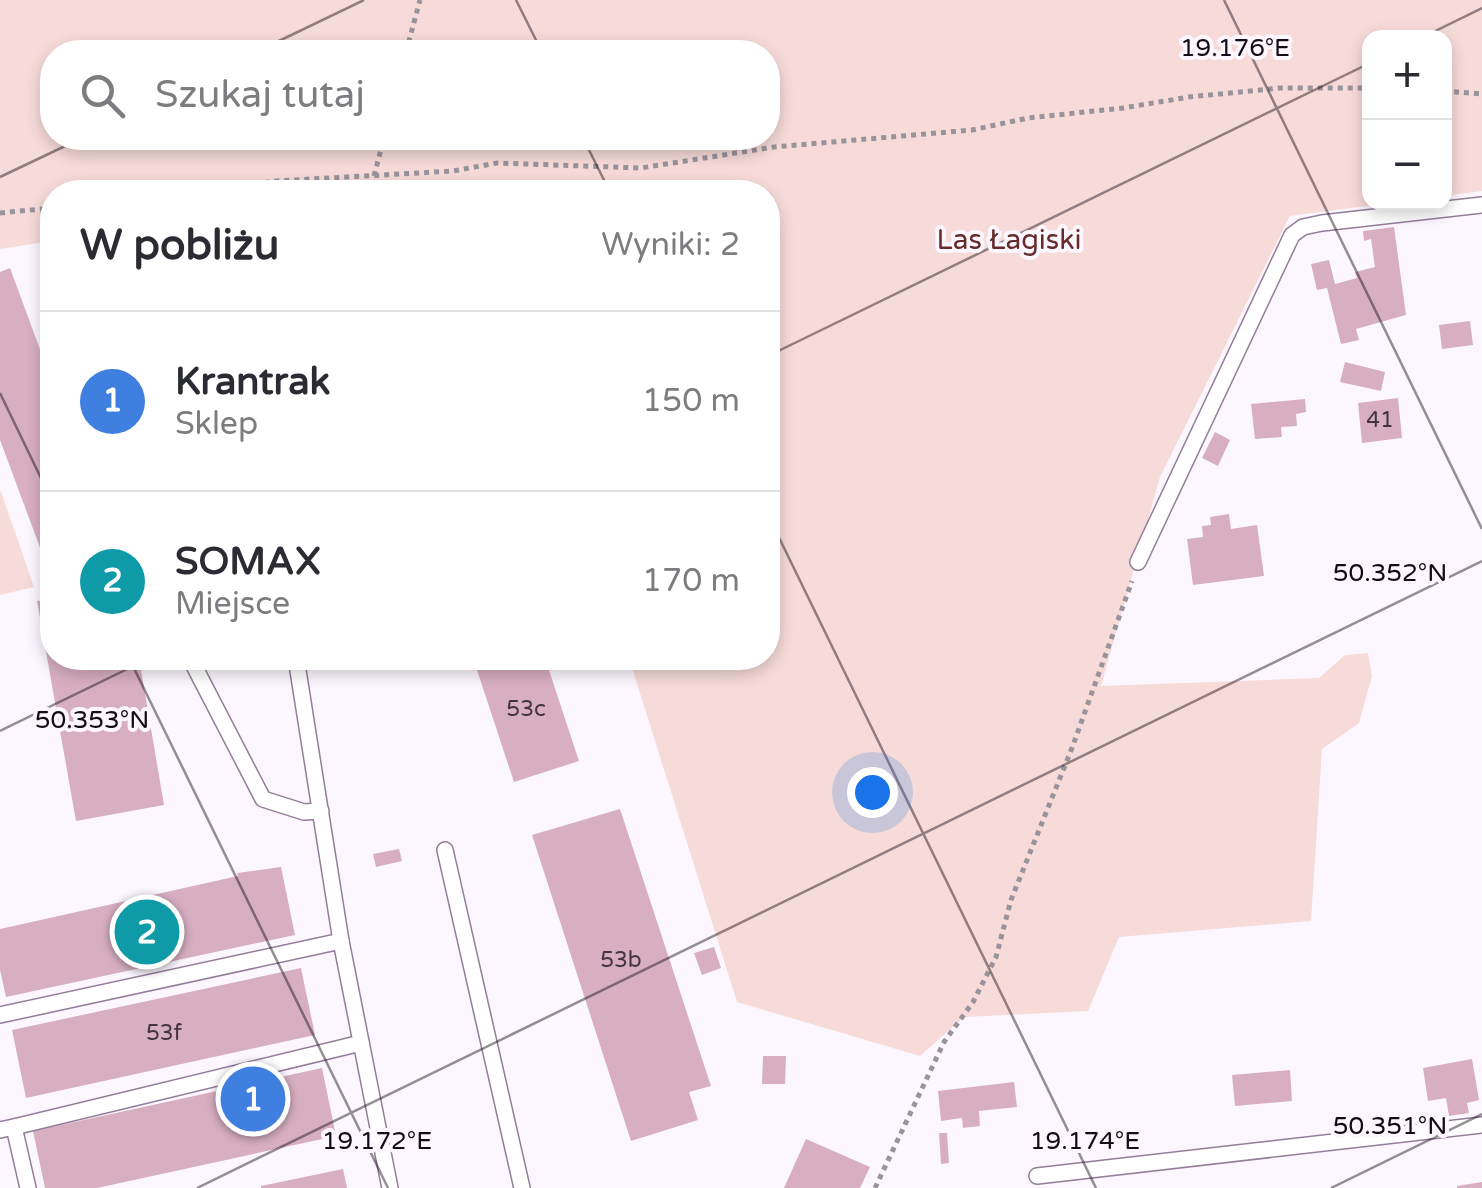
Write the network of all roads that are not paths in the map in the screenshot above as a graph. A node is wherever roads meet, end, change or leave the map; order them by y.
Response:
1 (1482, 205) edge
2 (1138, 562) road end
3 (196, 670) edge
4 (298, 670) edge
5 (321, 811) junction
6 (445, 850) dead end
7 (341, 940) junction
8 (0, 1015) edge
9 (361, 1043) junction
10 (1482, 1125) edge
11 (7, 1129) edge
12 (1037, 1176) dead end
13 (28, 1188) edge
14 (390, 1188) edge
15 (522, 1188) edge

1 - 2 lane
3 - 5 lane
4 - 5 lane
5 - 7 lane
6 - 15 lane
7 - 8 lane
7 - 9 lane
9 - 11 lane
9 - 14 lane
10 - 12 lane
11 - 13 lane

